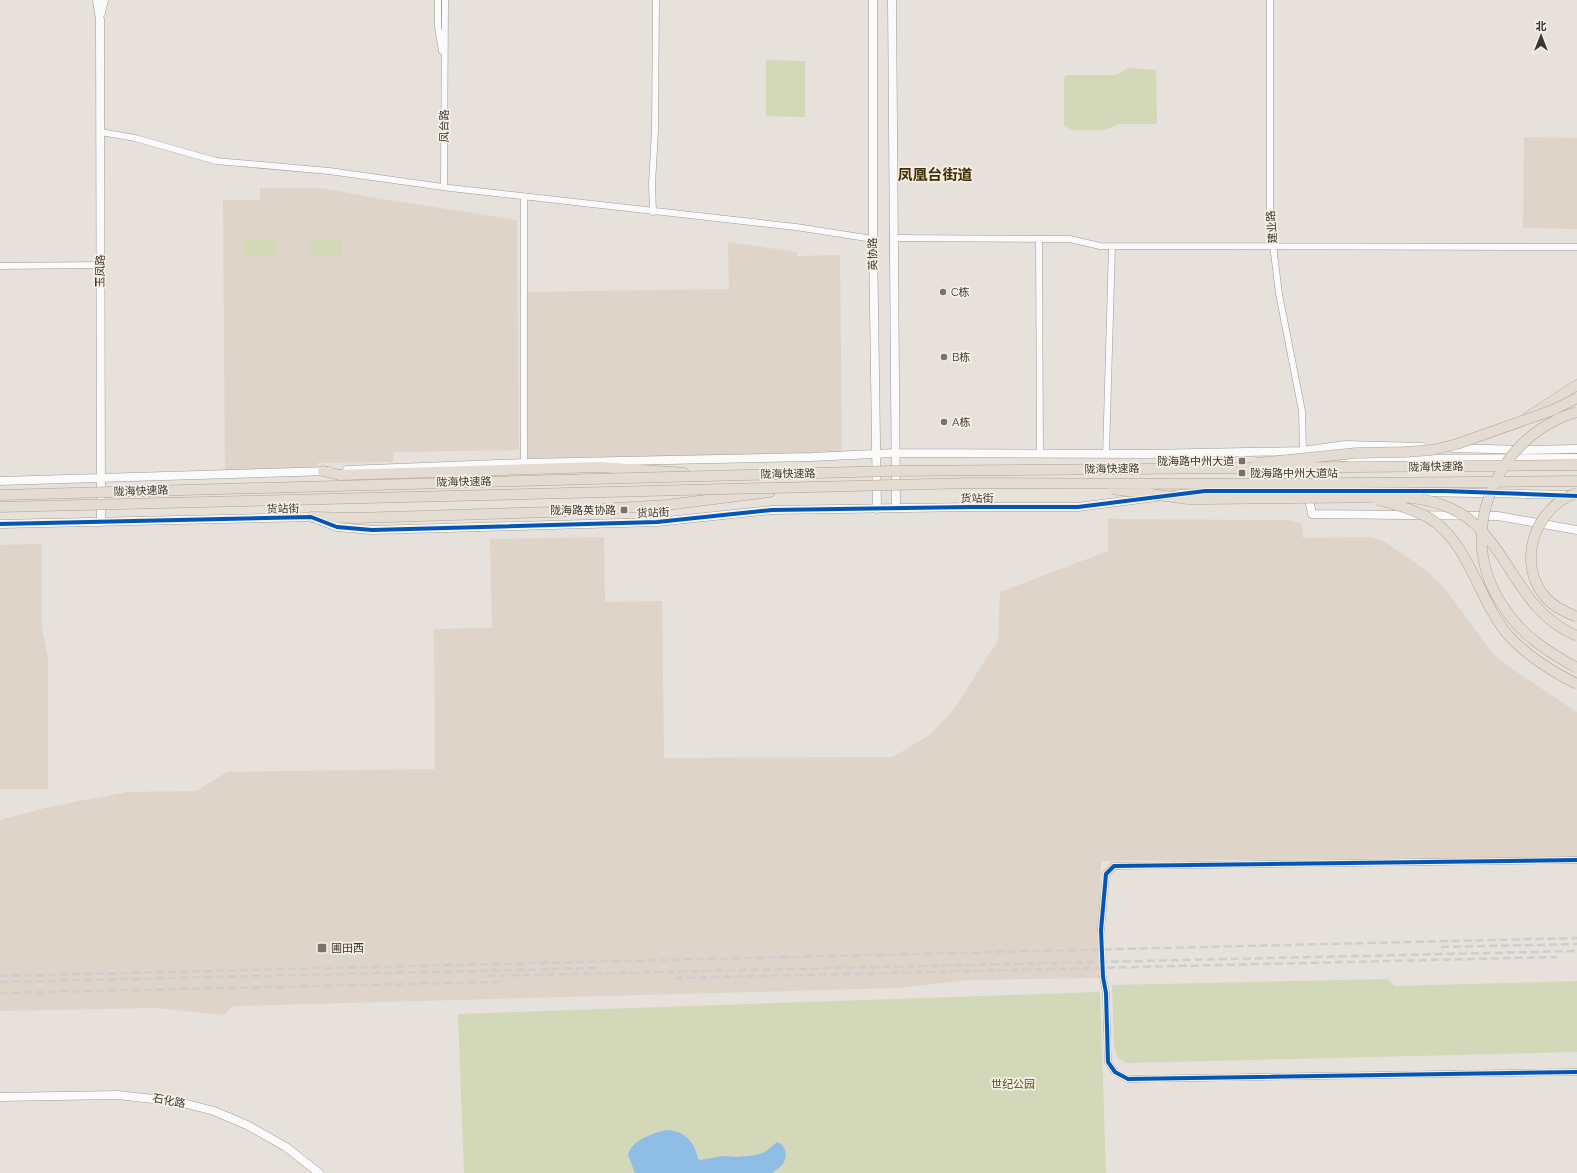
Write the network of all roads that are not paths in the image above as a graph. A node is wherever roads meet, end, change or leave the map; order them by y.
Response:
1 (97, 0) edge
2 (104, 0) edge
3 (438, 0) edge
4 (445, 0) edge
5 (656, 0) edge
6 (873, 0) edge
7 (892, 0) edge
8 (1270, 0) edge
9 (100, 20) junction
10 (444, 64) junction
11 (100, 132) junction
12 (444, 187) junction
13 (524, 197) junction
14 (653, 212) junction
15 (893, 238) junction
16 (873, 239) junction
17 (1039, 239) junction
18 (1112, 246) junction
19 (1273, 246) junction
20 (1577, 247) edge
21 (100, 265) junction
22 (0, 266) edge
23 (1577, 385) edge
24 (1577, 398) edge
25 (1577, 412) edge
26 (1522, 421) junction
27 (1577, 449) edge
28 (1303, 451) junction
29 (895, 453) junction
30 (1040, 453) junction
31 (876, 454) junction
32 (1106, 454) junction
33 (1577, 458) edge
34 (524, 463) junction
35 (1577, 465) edge
36 (1214, 468) junction
37 (323, 471) junction
38 (732, 475) junction
39 (101, 477) junction
40 (1577, 481) edge
41 (0, 482) edge
42 (1069, 484) junction
43 (802, 488) junction
44 (1307, 491) junction
45 (1577, 494) edge
46 (0, 495) edge
47 (1362, 496) junction
48 (0, 507) edge
49 (896, 508) junction
50 (876, 509) junction
51 (311, 517) junction
52 (101, 522) junction
53 (0, 524) edge
54 (1577, 530) edge
55 (1577, 617) edge
56 (1577, 636) edge
57 (1577, 668) edge
58 (1577, 684) edge
59 (1577, 860) edge
60 (1102, 930) tunnel mouth
61 (1103, 977) tunnel mouth
62 (1577, 1072) edge
63 (0, 1097) edge
64 (319, 1173) edge

1 - 9 street, 玉凤路
2 - 9 street, 玉凤路
3 - 10 street, 凤台路
4 - 10 street, 凤台路
5 - 14 street
6 - 16 street, 英协路
7 - 15 street, 英协路
8 - 19 street, 建业路
9 - 11 street, 玉凤路
10 - 12 street, 凤台路
11 - 12 street
11 - 21 street, 玉凤路
12 - 13 street
13 - 14 street
13 - 34 street
14 - 16 street
15 - 17 street
15 - 29 street, 英协路
16 - 31 street, 英协路
17 - 18 street
17 - 30 street
18 - 19 street
18 - 32 street
19 - 20 street
19 - 28 street, 建业路
21 - 22 street
21 - 39 street, 玉凤路
23 - 26 highway, bridge
24 - 26 highway, bridge
25 - 57 highway, bridge
26 - 36 highway, bridge
27 - 28 street
28 - 32 street
28 - 33 street
29 - 30 street
29 - 31 street
29 - 49 street, 英协路
30 - 32 street
31 - 34 street
31 - 50 street, 英协路
34 - 37 street
35 - 36 highway, 陇海快速路, bridge
36 - 38 highway, 陇海快速路, bridge
37 - 38 highway, bridge
37 - 39 street
38 - 46 highway, 陇海快速路, bridge
39 - 41 street
39 - 52 street, 玉凤路
40 - 42 highway, 陇海快速路, bridge
42 - 43 highway, 陇海快速路, bridge
42 - 47 highway, bridge
43 - 48 highway, 陇海快速路, bridge
43 - 51 highway, bridge
44 - 45 street, 货站街
44 - 49 street, 货站街
44 - 54 street
45 - 55 highway, bridge
47 - 56 highway, bridge
47 - 58 highway, bridge
49 - 50 street, 货站街
50 - 51 street, 货站街
51 - 52 street, 货站街
52 - 53 street, 货站街
59 - 60 street
61 - 62 street
63 - 64 street, 石化路

